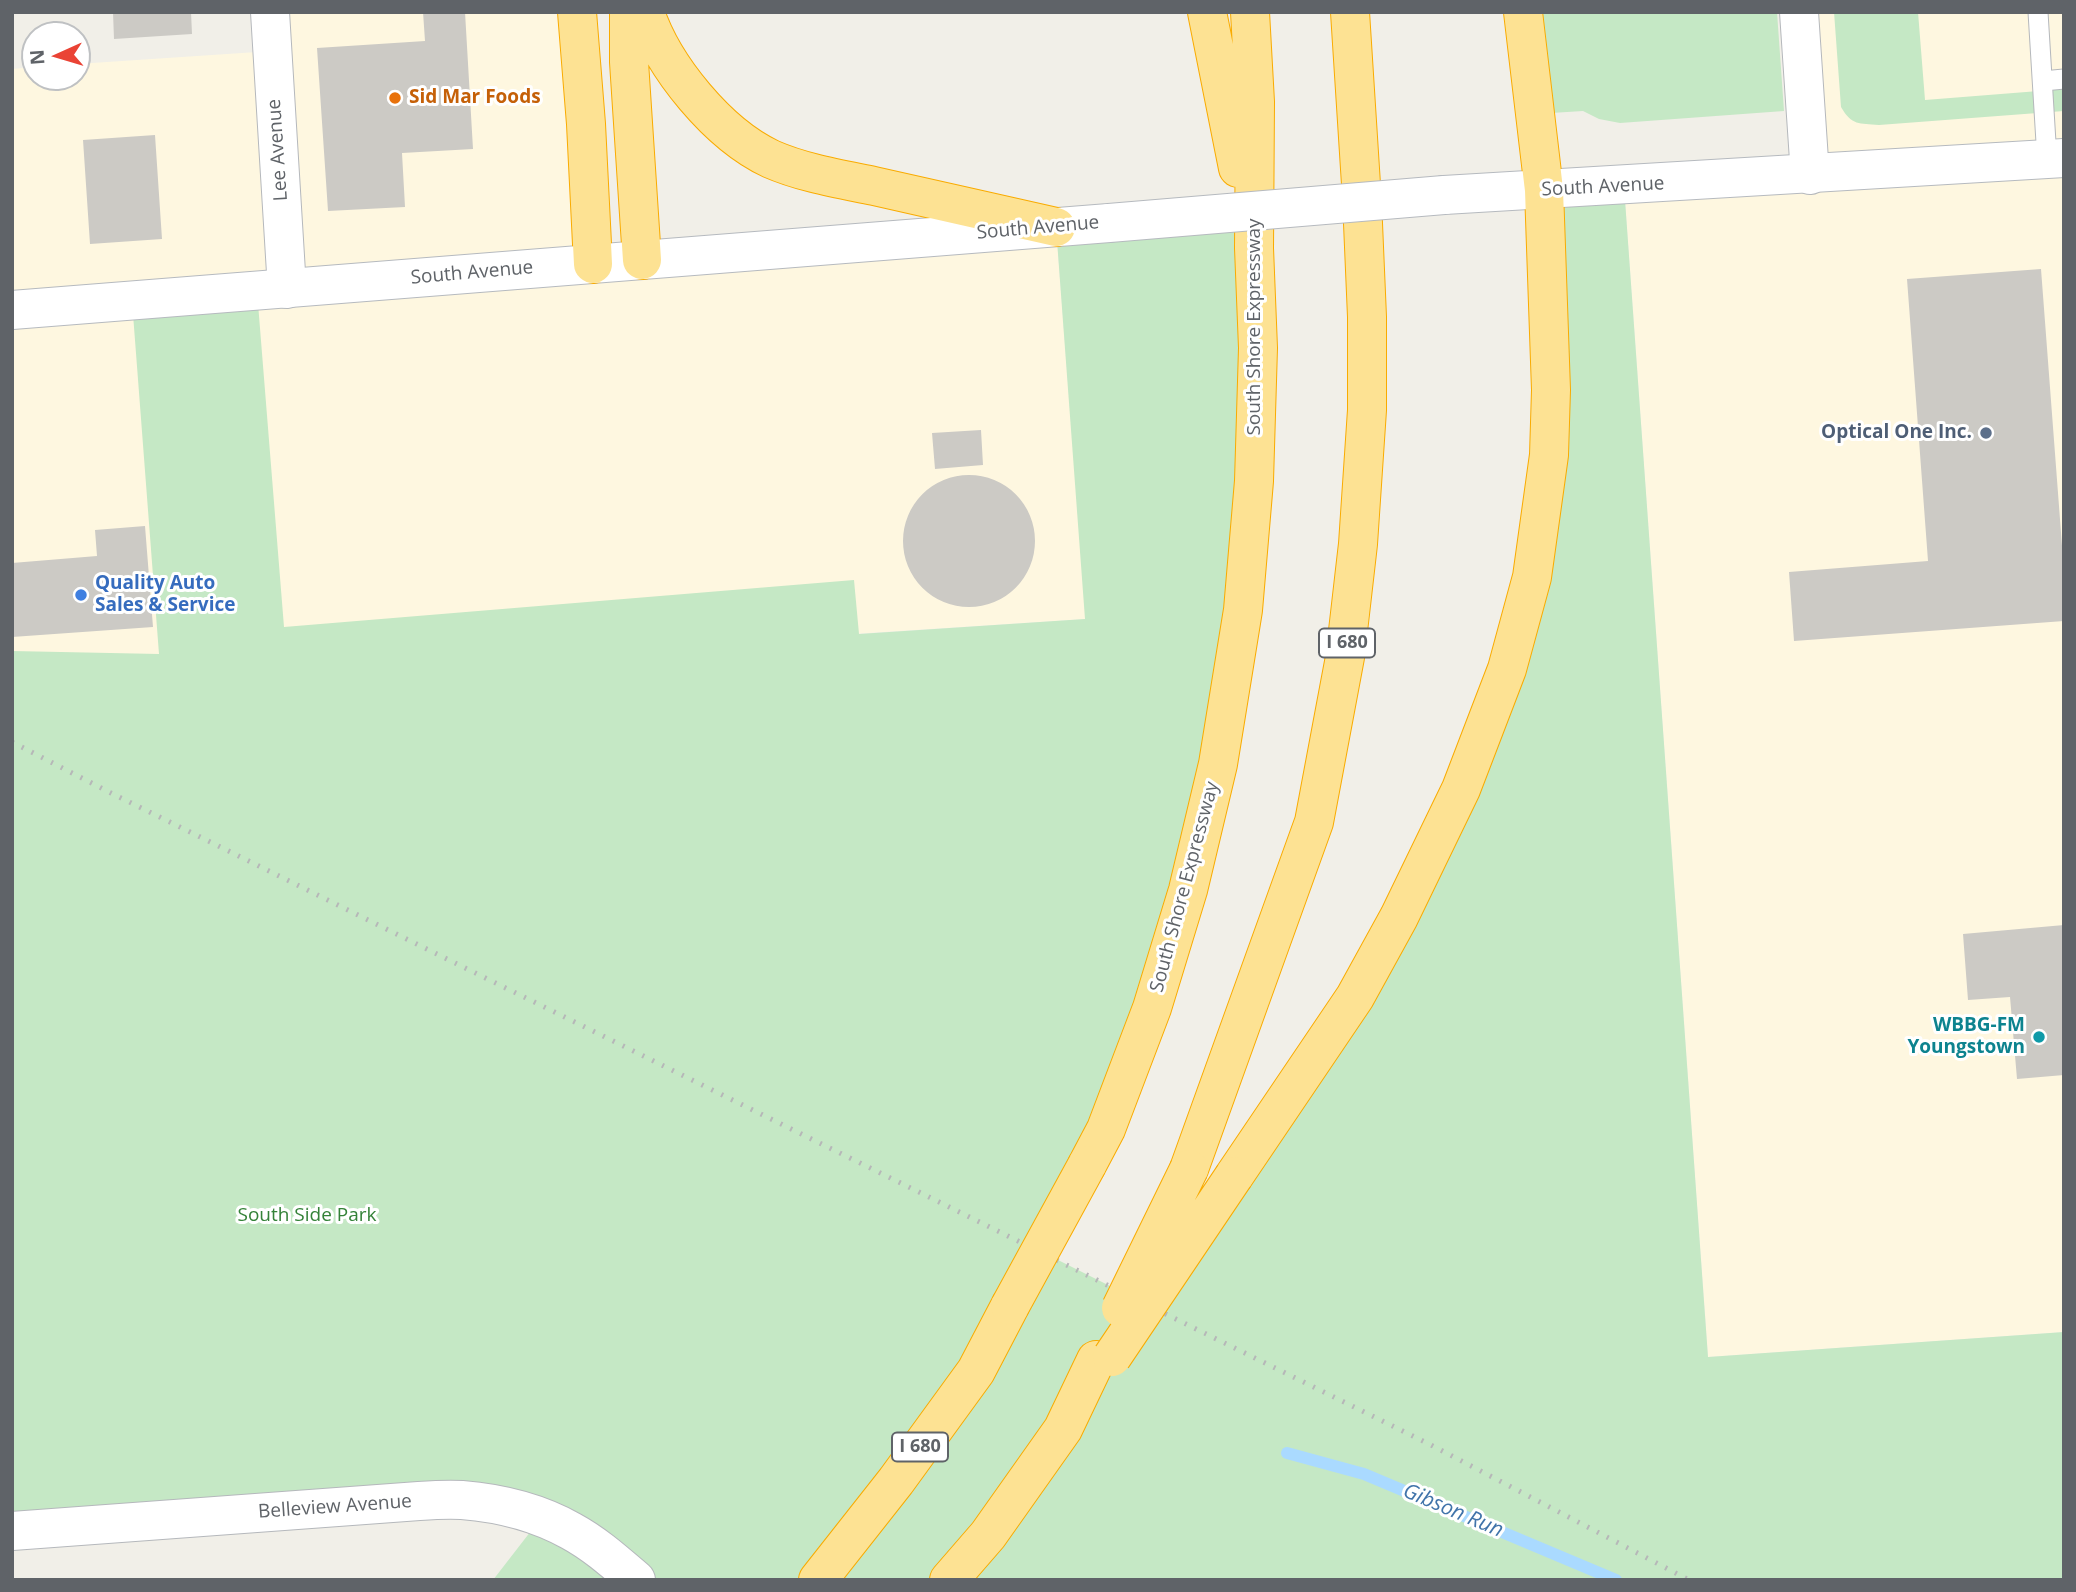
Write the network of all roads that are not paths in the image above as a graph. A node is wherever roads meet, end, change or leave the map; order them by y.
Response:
1 (270, 12) edge
2 (577, 12) edge
3 (629, 12) edge
4 (645, 12) edge
5 (1207, 12) edge
6 (1250, 12) edge
7 (1350, 12) edge
8 (1523, 12) edge
9 (1799, 12) edge
10 (2038, 12) edge
11 (2064, 79) edge
12 (2043, 81) junction
13 (2055, 159) edge
14 (1810, 175) junction
15 (1544, 190) junction
16 (1056, 227) junction
17 (1254, 248) junction
18 (642, 260) junction
19 (593, 264) junction
20 (287, 289) junction
21 (12, 310) edge
22 (1104, 1359) junction
23 (12, 1531) edge
24 (636, 1580) edge
25 (818, 1580) edge
26 (949, 1580) edge

1 - 20 main road, Lee Avenue
2 - 19 highway
3 - 18 highway
4 - 16 highway
5 - 17 highway
6 - 17 highway, South Shore Expressway / I 680
7 - 22 highway, I 680, bridge
8 - 15 highway
9 - 14 main road
10 - 12 lane
11 - 12 lane
12 - 13 lane
13 - 14 main road, South Avenue
14 - 15 main road, South Avenue
15 - 16 main road, South Avenue, bridge
15 - 22 highway, bridge
16 - 18 main road, South Avenue
17 - 25 highway, South Shore Expressway / I 680, bridge
18 - 19 main road, South Avenue
19 - 20 main road, South Avenue
20 - 21 main road, South Avenue
22 - 26 highway, I 680
23 - 24 main road, Belleview Avenue

